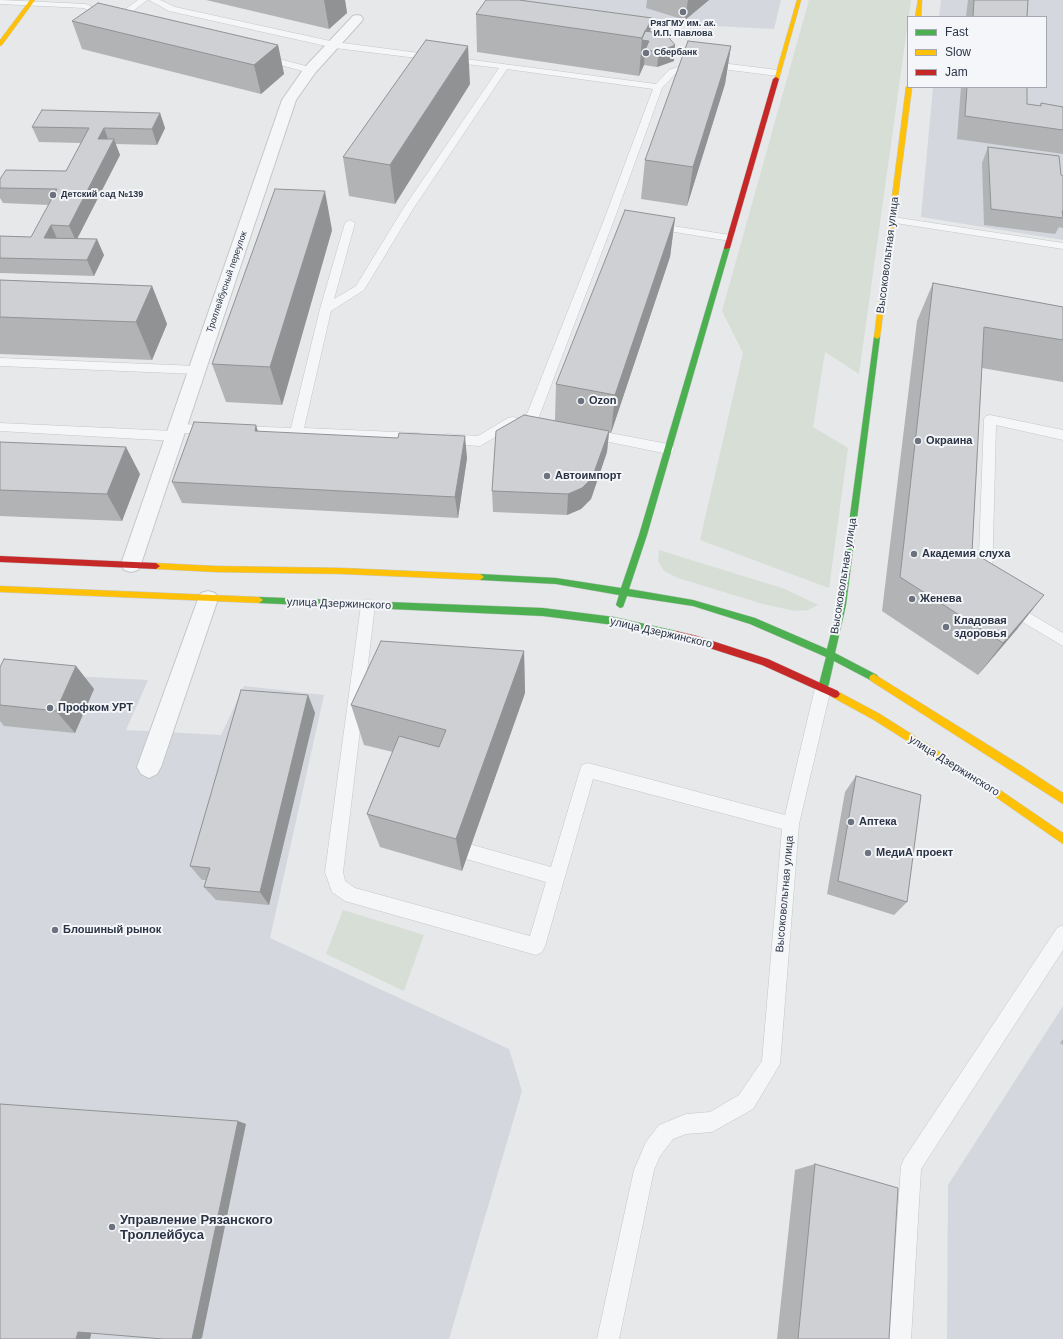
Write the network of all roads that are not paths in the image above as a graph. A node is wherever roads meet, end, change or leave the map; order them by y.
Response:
1 (143, 0) edge
2 (153, 0) edge
3 (799, 0) edge
4 (920, 0) edge
5 (32, 1) edge
6 (0, 2) edge
7 (918, 16) edge
8 (357, 19) dead end
9 (115, 20) junction
10 (130, 24) edge
11 (0, 44) edge
12 (335, 45) junction
13 (250, 55) edge
14 (505, 66) junction
15 (310, 70) junction
16 (778, 73) junction
17 (658, 87) junction
18 (909, 88) edge
19 (893, 220) junction
20 (350, 222) dead end
21 (647, 226) edge
22 (730, 238) junction
23 (1063, 246) edge
24 (326, 309) junction
25 (0, 362) edge
26 (197, 370) junction
27 (530, 423) junction
28 (545, 426) edge
29 (0, 427) edge
30 (296, 431) junction
31 (176, 432) junction
32 (576, 432) edge
33 (1063, 435) edge
34 (668, 449) junction
35 (0, 559) edge
36 (130, 568) junction
37 (0, 589) edge
38 (624, 591) junction
39 (209, 595) junction
40 (368, 605) junction
41 (614, 621) junction
42 (1063, 640) edge
43 (831, 655) junction
44 (824, 688) junction
45 (149, 767) dead end
46 (1063, 799) edge
47 (791, 824) junction
48 (1063, 839) edge
49 (469, 852) edge
50 (557, 877) junction
51 (1063, 934) edge
52 (608, 1339) edge
53 (900, 1339) edge

1 - 9 lane
2 - 12 lane
3 - 16 street
4 - 7 street
5 - 6 lane
5 - 9 lane
5 - 11 street
8 - 12 street, Троллейбусный переулок
9 - 10 lane
12 - 14 lane
12 - 15 street, Троллейбусный переулок
13 - 15 lane
14 - 17 lane
14 - 24 lane
15 - 26 street, Троллейбусный переулок
16 - 17 lane
16 - 22 street
17 - 27 lane
18 - 19 street, Высоковольтная улица
19 - 23 lane
19 - 43 street, Высоковольтная улица
20 - 24 lane
21 - 22 lane
22 - 34 street
24 - 30 lane
25 - 26 lane
26 - 31 street, Троллейбусный переулок
27 - 28 lane
27 - 30 lane
29 - 31 lane
30 - 31 lane
31 - 36 street, Троллейбусный переулок
32 - 34 lane
33 - 42 lane
34 - 38 street
35 - 36 street
36 - 38 street
37 - 39 street, улица Дзержинского
38 - 41 street
38 - 43 street
39 - 40 street, улица Дзержинского
39 - 45 street
40 - 41 street, улица Дзержинского
40 - 50 lane
41 - 44 street, улица Дзержинского
43 - 44 street, Высоковольтная улица
43 - 46 street
44 - 47 lane, Высоковольтная улица
44 - 48 street, улица Дзержинского
47 - 50 lane
47 - 52 lane, Высоковольтная улица
49 - 50 lane
51 - 53 lane

